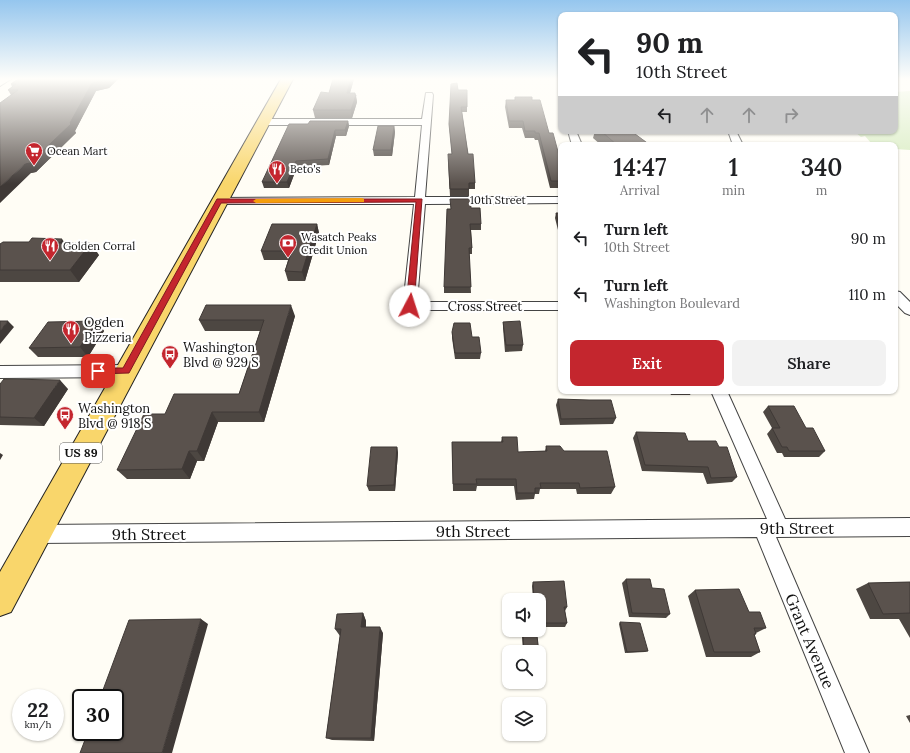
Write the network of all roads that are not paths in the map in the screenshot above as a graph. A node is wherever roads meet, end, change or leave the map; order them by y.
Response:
1 (268, 114) edge
2 (427, 114) edge
3 (264, 122) junction
4 (426, 122) junction
5 (419, 200) junction
6 (558, 200) edge
7 (219, 201) junction
8 (898, 298) edge
9 (558, 306) edge
10 (910, 310) edge
11 (126, 371) junction
12 (0, 372) edge
13 (720, 394) edge
14 (910, 527) edge
15 (772, 529) junction
16 (37, 534) junction
17 (0, 601) edge
18 (857, 753) edge

1 - 3 main road, US 89
2 - 4 street
3 - 4 street
3 - 7 main road, US 89
4 - 5 street
5 - 6 street, 10th Street
5 - 7 street, 10th Street
5 - 9 street, Cross Street
7 - 11 main road, US 89
8 - 10 street
11 - 12 street
11 - 16 main road, US 89
13 - 15 street, Grant Avenue
14 - 15 street, 9th Street
15 - 16 street, 9th Street
15 - 18 street, Grant Avenue
16 - 17 main road, US 89

